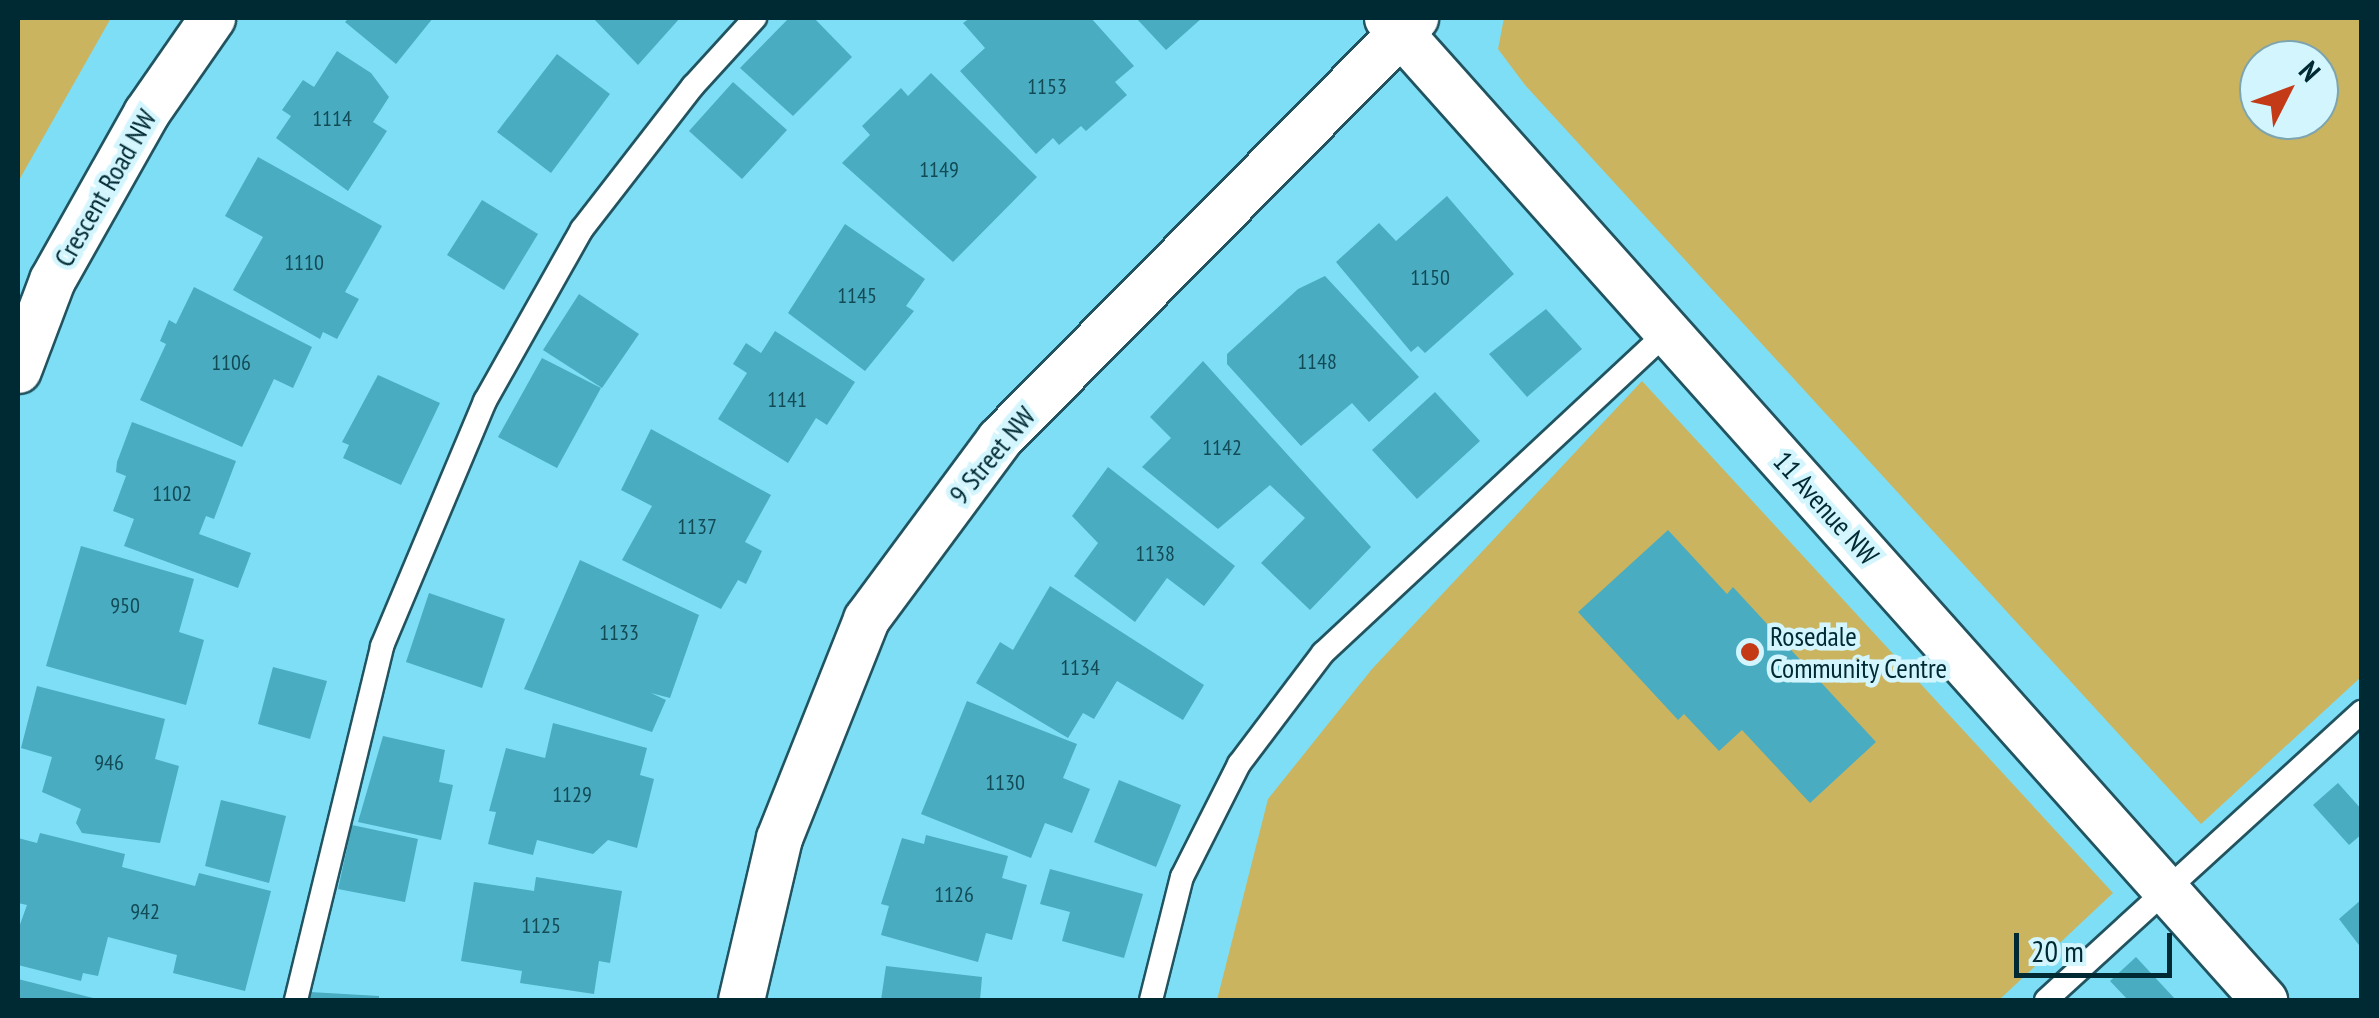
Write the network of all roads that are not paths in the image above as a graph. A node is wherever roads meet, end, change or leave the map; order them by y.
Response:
1 (212, 18) edge
2 (755, 18) edge
3 (1400, 22) edge
4 (1668, 331) junction
5 (18, 370) edge
6 (2362, 711) edge
7 (2166, 888) junction
8 (296, 1000) edge
9 (742, 1000) edge
10 (1151, 1000) edge
11 (2046, 1000) edge
12 (2264, 1000) edge

1 - 5 street, Crescent Road NW
2 - 8 lane
3 - 4 street, 11 Avenue NW
3 - 9 street, 9 Street NW
4 - 7 street, 11 Avenue NW
4 - 10 lane
6 - 7 lane
7 - 11 lane
7 - 12 street, 11 Avenue NW

